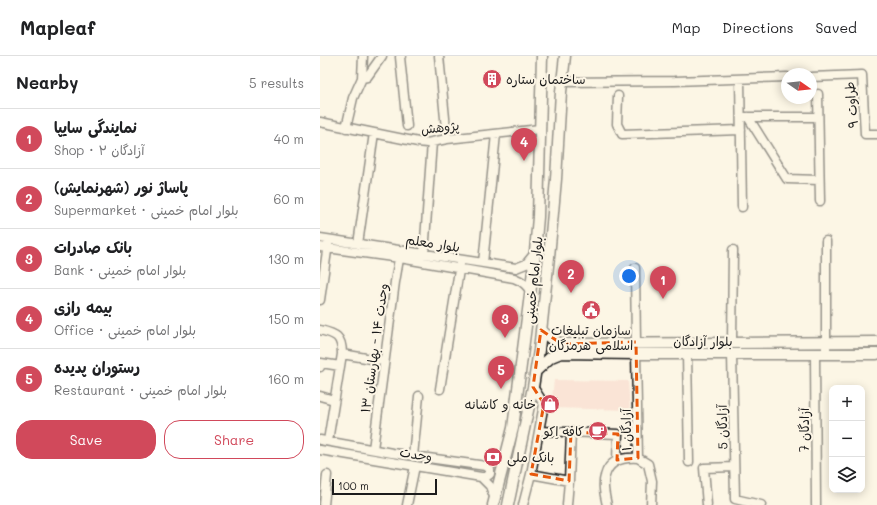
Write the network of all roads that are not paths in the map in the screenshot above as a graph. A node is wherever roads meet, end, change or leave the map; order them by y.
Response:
1 (363, 56) edge
2 (382, 56) edge
3 (401, 56) edge
4 (439, 56) edge
5 (542, 56) edge
6 (565, 56) edge
7 (781, 77) edge
8 (817, 77) edge
9 (362, 78) junction
10 (740, 79) junction
11 (562, 82) junction
12 (818, 94) dead end
13 (618, 96) dead end
14 (744, 117) junction
15 (817, 117) junction
16 (320, 122) edge
17 (407, 126) dead end
18 (346, 128) junction
19 (540, 129) junction
20 (741, 130) junction
21 (374, 134) junction
22 (496, 134) junction
23 (877, 134) edge
24 (447, 138) junction
25 (432, 142) junction
26 (819, 180) junction
27 (820, 201) dead end
28 (742, 207) dead end
29 (826, 241) dead end
30 (324, 243) edge
31 (358, 244) junction
32 (733, 250) dead end
33 (535, 253) junction
34 (400, 254) junction
35 (424, 254) junction
36 (461, 260) junction
37 (483, 263) junction
38 (459, 268) junction
39 (635, 268) dead end
40 (531, 293) junction
41 (320, 300) edge
42 (320, 330) edge
43 (541, 330) junction
44 (826, 341) junction
45 (636, 342) junction
46 (732, 342) junction
47 (877, 342) edge
48 (342, 354) junction
49 (636, 354) junction
50 (686, 354) junction
51 (732, 354) junction
52 (815, 354) junction
53 (826, 354) junction
54 (877, 354) edge
55 (384, 361) junction
56 (340, 366) junction
57 (320, 367) edge
58 (536, 371) junction
59 (534, 387) junction
60 (440, 389) dead end
61 (320, 396) edge
62 (419, 396) dead end
63 (334, 400) junction
64 (539, 431) junction
65 (571, 432) junction
66 (324, 440) edge
67 (373, 448) junction
68 (320, 450) edge
69 (413, 456) junction
70 (638, 458) junction
71 (505, 460) junction
72 (617, 460) junction
73 (689, 462) dead end
74 (415, 466) junction
75 (486, 466) junction
76 (734, 467) junction
77 (530, 474) junction
78 (327, 475) dead end
79 (481, 477) junction
80 (568, 481) junction
81 (323, 495) edge
82 (494, 502) edge
83 (324, 505) edge
84 (407, 505) edge
85 (508, 505) edge
86 (523, 505) edge
87 (567, 505) edge
88 (607, 505) edge
89 (651, 505) edge
90 (707, 505) edge
91 (761, 505) edge
92 (816, 505) edge

1 - 9 street
2 - 9 street
3 - 17 street
4 - 24 street
5 - 19 main road, بلوار امام خمینی
6 - 11 main road, بلوار امام خمینی
7 - 10 street
8 - 23 street, طراوت ۹
9 - 18 street
10 - 11 street
10 - 14 street
11 - 43 main road, بلوار امام خمینی
12 - 15 street
13 - 20 street
14 - 15 street
14 - 20 street
14 - 26 street
15 - 26 street
16 - 18 street, پژوهش
18 - 21 street, پژوهش
19 - 22 street, پژوهش
19 - 33 main road, بلوار امام خمینی
20 - 28 street
21 - 25 street, پژوهش
21 - 31 street
22 - 24 street, پژوهش
22 - 37 street
24 - 25 street, پژوهش
25 - 35 street
26 - 27 street
29 - 44 street
30 - 31 street, بلوار معلم
30 - 34 street, بلوار معلم
30 - 41 street
31 - 34 street, بلوار معلم
32 - 46 street
33 - 37 street, بلوار معلم
33 - 40 main road, بلوار امام خمینی
34 - 35 street, بلوار معلم
34 - 38 street, بلوار معلم
34 - 55 street, وحدت ۱۴ - بهارستان ۱۳
35 - 36 street, بلوار معلم
36 - 37 street, بلوار معلم
36 - 38 street
38 - 40 street, بلوار معلم
38 - 60 street
39 - 45 street
40 - 71 main road, بلوار امام خمینی
42 - 48 street
43 - 45 main road, بلوار آزادگان
43 - 58 main road, بلوار امام خمینی
44 - 46 main road, بلوار آزادگان
44 - 47 main road, بلوار آزادگان
44 - 53 street
45 - 46 main road, بلوار آزادگان
45 - 49 main road
46 - 51 main road
48 - 55 street
48 - 56 street
49 - 50 main road, بلوار آزادگان
49 - 58 main road, بلوار آزادگان
49 - 70 street, آزادگان ۱
50 - 51 main road, بلوار آزادگان
50 - 73 street
51 - 52 main road, بلوار آزادگان
51 - 76 street, آزادگان 5
52 - 53 main road, بلوار آزادگان
52 - 92 street, آزادگان 7
53 - 54 main road, بلوار آزادگان
55 - 67 street, وحدت ۱۴ - بهارستان ۱۳
56 - 57 street
56 - 63 street
58 - 59 main road, بلوار امام خمینی
59 - 64 street
59 - 85 main road, بلوار امام خمینی
61 - 63 street
62 - 69 street
63 - 66 street
64 - 65 street
64 - 77 street
65 - 72 street
65 - 80 street
66 - 67 street, وحدت
67 - 69 street, وحدت
68 - 74 street, وحدت
69 - 75 street, وحدت
70 - 72 street, آزادگان ۱
70 - 89 street
71 - 75 street, وحدت
71 - 82 main road, بلوار امام خمینی
72 - 88 street, آزادگان ۱
74 - 79 street, وحدت
74 - 84 street
75 - 79 street
76 - 90 street
76 - 91 street, آزادگان 5
77 - 80 street
77 - 86 street
78 - 81 street
79 - 82 street
80 - 87 street
81 - 83 street

